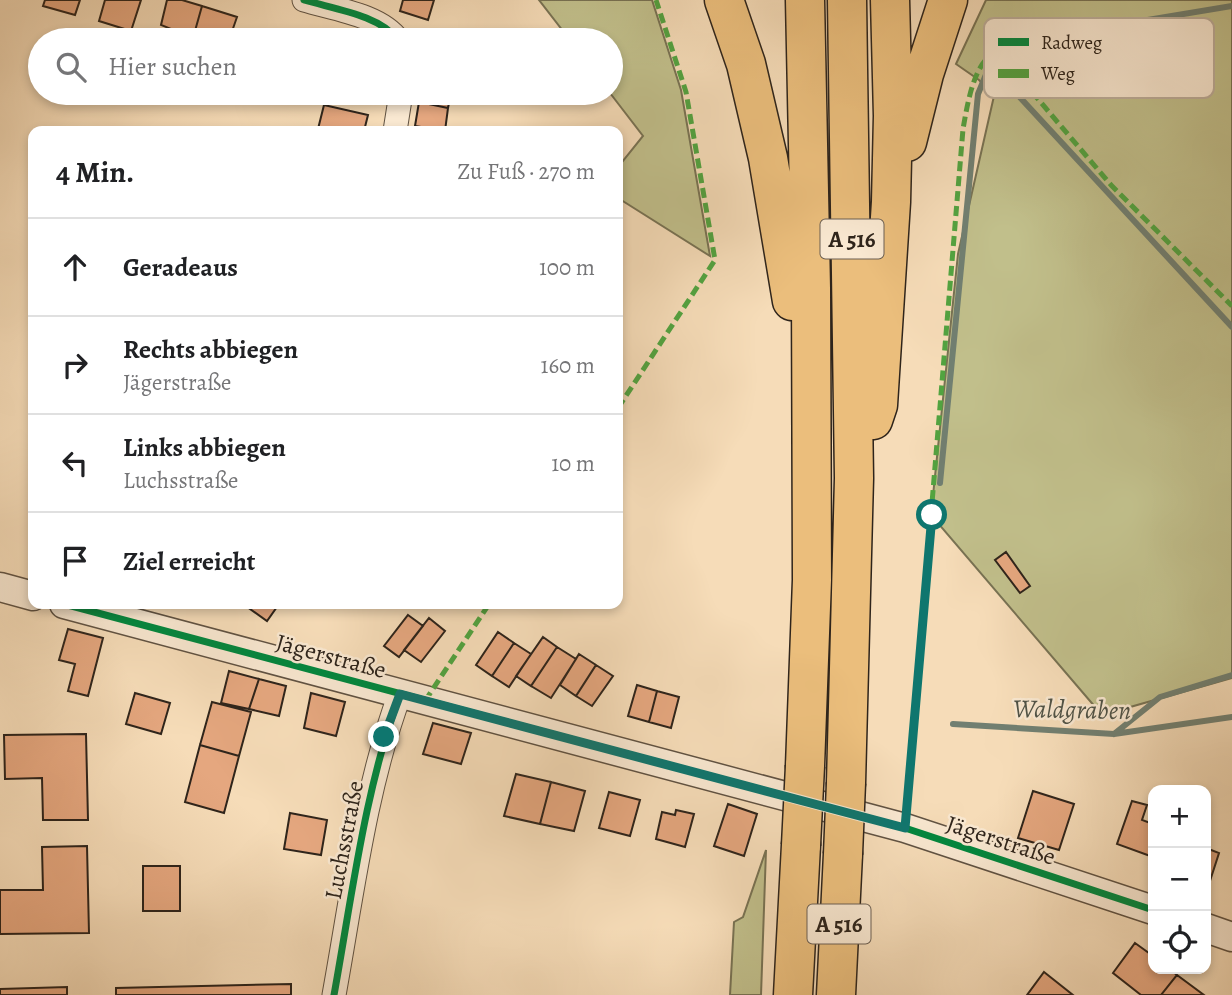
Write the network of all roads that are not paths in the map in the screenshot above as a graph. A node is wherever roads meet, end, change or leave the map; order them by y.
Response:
1 (304, 0) edge
2 (724, 0) edge
3 (805, 0) edge
4 (847, 0) edge
5 (890, 0) edge
6 (948, 0) edge
7 (386, 28) edge
8 (399, 105) edge
9 (396, 126) edge
10 (891, 202) junction
11 (811, 402) junction
12 (854, 478) junction
13 (0, 587) edge
14 (28, 595) edge
15 (92, 609) edge
16 (400, 694) junction
17 (1148, 908) edge
18 (1211, 930) edge
19 (1232, 937) edge
20 (334, 995) edge
21 (793, 995) edge
22 (836, 995) edge

1 - 7 street
2 - 11 highway
3 - 11 highway, A 516
4 - 12 highway, A 516
5 - 10 highway
6 - 10 highway
8 - 9 street
10 - 12 highway
11 - 21 highway, A 516, bridge
12 - 22 highway, A 516, bridge
13 - 14 street
15 - 16 street, Jägerstraße
16 - 17 street, Jägerstraße
16 - 20 street, Luchsstraße
18 - 19 street

